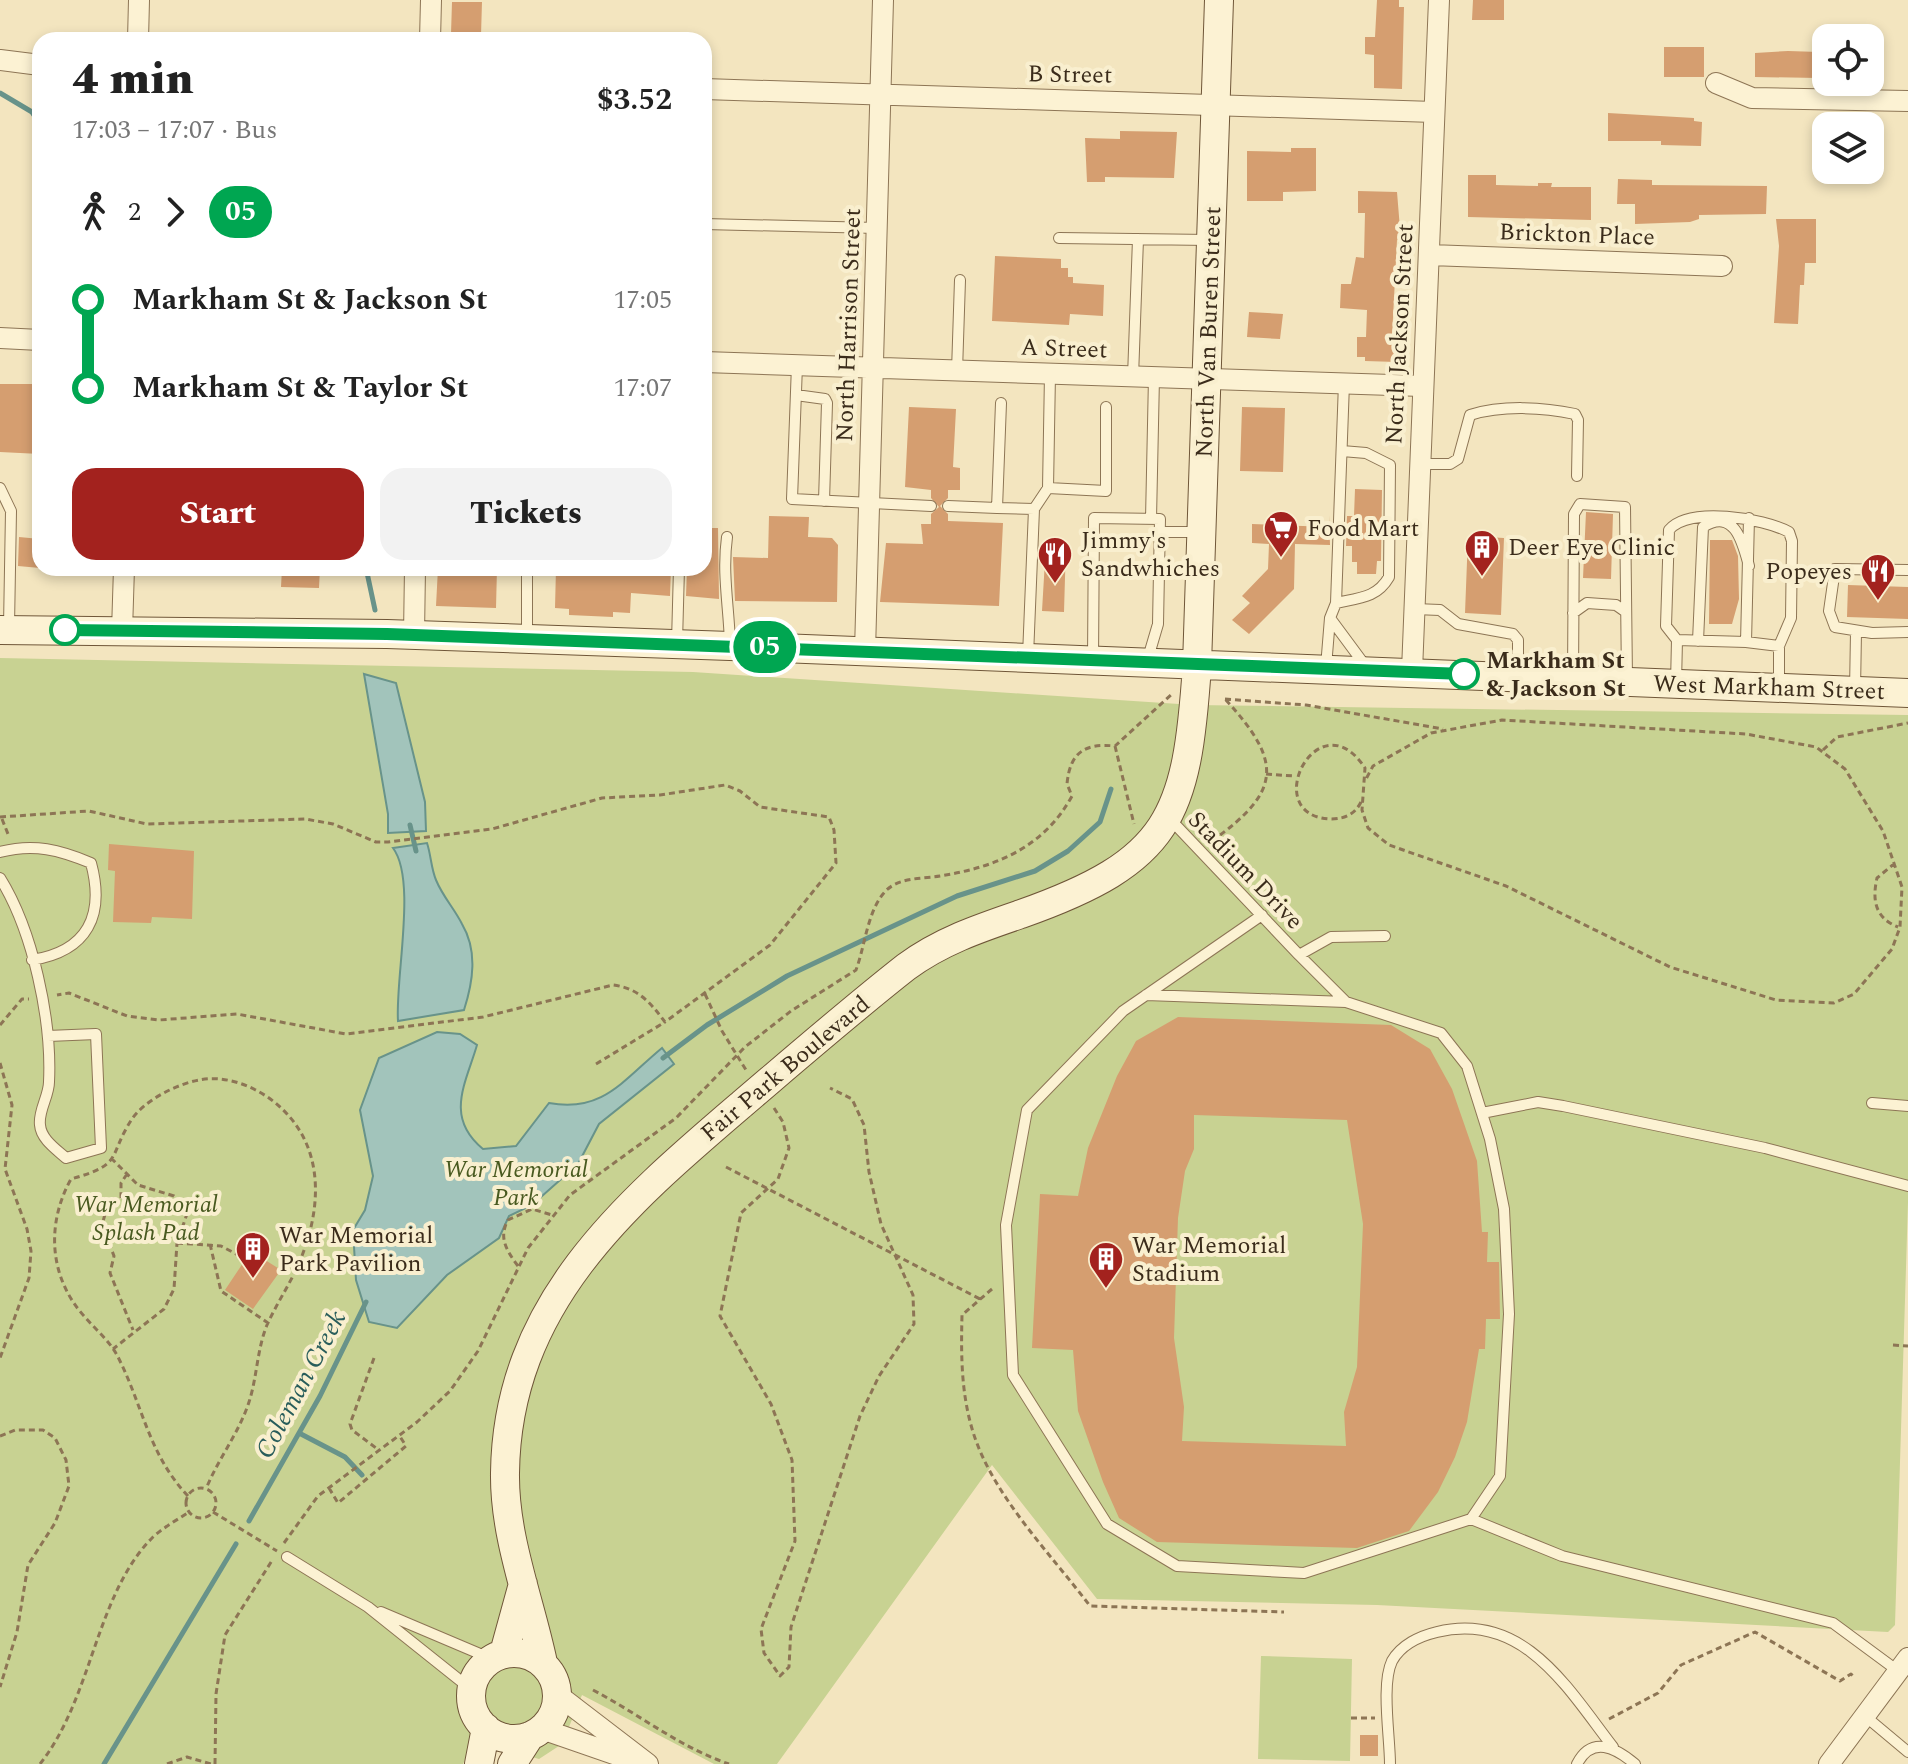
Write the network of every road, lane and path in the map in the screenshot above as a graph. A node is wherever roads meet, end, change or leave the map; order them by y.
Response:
1 (139, 0) edge
2 (431, 0) edge
3 (883, 0) edge
4 (1219, 0) edge
5 (1439, 0) edge
6 (138, 32) edge
7 (430, 32) edge
8 (0, 60) edge
9 (32, 64) edge
10 (1716, 83) dead end
11 (712, 89) edge
12 (880, 95) junction
13 (1908, 101) edge
14 (1215, 103) junction
15 (1434, 112) junction
16 (712, 224) edge
17 (877, 228) junction
18 (1059, 238) dead end
19 (1138, 239) junction
20 (1211, 241) junction
21 (1430, 255) junction
22 (1722, 266) dead end
23 (960, 280) dead end
24 (0, 338) edge
25 (32, 340) edge
26 (712, 362) edge
27 (797, 365) junction
28 (873, 368) junction
29 (957, 371) junction
30 (1050, 374) junction
31 (1143, 377) junction
32 (1206, 378) junction
33 (1344, 383) junction
34 (1422, 386) junction
35 (796, 395) junction
36 (1001, 403) dead end
37 (1106, 407) dead end
38 (1342, 451) junction
39 (1419, 464) junction
40 (1577, 476) dead end
41 (0, 488) edge
42 (1048, 488) junction
43 (824, 501) junction
44 (869, 503) junction
45 (931, 506) dead end
46 (948, 506) dead end
47 (997, 508) junction
48 (1034, 509) junction
49 (1749, 518) junction
50 (1151, 519) junction
51 (1160, 532) junction
52 (1201, 532) junction
53 (727, 537) dead end
54 (1749, 566) junction
55 (1908, 570) edge
56 (124, 576) edge
57 (415, 576) edge
58 (527, 576) edge
59 (679, 576) edge
60 (1336, 603) junction
61 (1415, 609) junction
62 (1626, 612) junction
63 (1573, 613) junction
64 (1330, 618) junction
65 (4, 630) edge
66 (122, 631) junction
67 (1856, 632) junction
68 (1908, 632) edge
69 (414, 635) junction
70 (527, 639) junction
71 (1677, 640) junction
72 (1698, 641) junction
73 (1746, 642) junction
74 (677, 644) junction
75 (730, 646) junction
76 (1779, 646) junction
77 (865, 651) junction
78 (1028, 658) junction
79 (1093, 661) junction
80 (1147, 661) junction
81 (1197, 665) junction
82 (1326, 669) junction
83 (1369, 671) junction
84 (1412, 671) junction
85 (1518, 677) junction
86 (1573, 678) junction
87 (1627, 681) junction
88 (1676, 683) junction
89 (1779, 687) junction
90 (1855, 690) junction
91 (1172, 693) dead end
92 (1908, 693) edge
93 (1908, 723) edge
94 (1445, 730) junction
95 (1115, 746) junction
96 (1822, 751) junction
97 (1266, 774) junction
98 (1296, 776) junction
99 (1366, 779) junction
100 (1361, 802) junction
101 (1167, 817) junction
102 (1, 818) edge
103 (1137, 836) dead end
104 (1212, 841) dead end
105 (13, 849) junction
106 (0, 852) edge
107 (1895, 863) junction
108 (0, 878) edge
109 (1902, 897) junction
110 (1908, 897) edge
111 (1262, 915) junction
112 (1900, 927) junction
113 (1385, 936) dead end
114 (863, 951) dead end
115 (1299, 955) junction
116 (32, 960) junction
117 (705, 994) junction
118 (1146, 995) junction
119 (40, 997) junction
120 (1346, 1002) junction
121 (665, 1022) junction
122 (0, 1025) edge
123 (48, 1036) junction
124 (0, 1063) edge
125 (596, 1064) dead end
126 (751, 1076) dead end
127 (830, 1088) dead end
128 (770, 1102) dead end
129 (1872, 1103) dead end
130 (1908, 1106) edge
131 (1482, 1113) junction
132 (112, 1159) junction
133 (726, 1167) dead end
134 (127, 1174) junction
135 (1908, 1186) edge
136 (766, 1187) junction
137 (552, 1215) dead end
138 (177, 1243) junction
139 (210, 1244) junction
140 (895, 1256) junction
141 (246, 1259) dead end
142 (518, 1266) dead end
143 (992, 1289) dead end
144 (980, 1299) junction
145 (268, 1323) junction
146 (133, 1330) junction
147 (1893, 1345) dead end
148 (1908, 1346) edge
149 (113, 1349) junction
150 (0, 1358) edge
151 (374, 1358) dead end
152 (399, 1435) dead end
153 (0, 1436) edge
154 (380, 1451) dead end
155 (364, 1462) dead end
156 (329, 1488) junction
157 (206, 1489) junction
158 (188, 1496) junction
159 (189, 1512) junction
160 (214, 1513) junction
161 (1471, 1519) junction
162 (265, 1543) dead end
163 (287, 1557) dead end
164 (523, 1583) junction
165 (368, 1607) junction
166 (1284, 1612) dead end
167 (498, 1656) junction
168 (543, 1663) junction
169 (1903, 1664) edge
170 (1855, 1678) dead end
171 (0, 1687) edge
172 (472, 1690) junction
173 (593, 1690) dead end
174 (558, 1695) junction
175 (1863, 1714) junction
176 (1351, 1718) dead end
177 (1375, 1718) dead end
178 (1606, 1721) dead end
179 (486, 1728) junction
180 (536, 1732) junction
181 (1613, 1747) junction
182 (1908, 1752) edge
183 (1632, 1762) edge
184 (40, 1764) edge
185 (167, 1764) edge
186 (213, 1764) edge
187 (479, 1764) edge
188 (512, 1764) edge
189 (645, 1764) edge
190 (729, 1764) edge
191 (1390, 1764) edge
192 (1577, 1764) edge
193 (1829, 1764) edge

1 - 6 street
2 - 7 street
3 - 12 street, North Harrison Street
4 - 14 street, North Van Buren Street
5 - 15 street, North Jackson Street
8 - 9 street
10 - 13 street
11 - 12 street, B Street
12 - 14 street, B Street
12 - 17 street, North Harrison Street
14 - 15 street, B Street
14 - 20 street, North Van Buren Street
15 - 21 street, North Jackson Street
16 - 17 lane
17 - 28 street, North Harrison Street
18 - 19 lane
19 - 20 lane
19 - 31 lane
20 - 32 street, North Van Buren Street
21 - 22 street, Brickton Place
21 - 34 street, North Jackson Street
23 - 29 lane
24 - 25 street
26 - 27 street, A Street
27 - 28 street, A Street
27 - 35 lane
28 - 29 street, A Street
28 - 44 street, North Harrison Street
29 - 30 street, A Street
30 - 31 street, A Street
30 - 42 lane
31 - 32 street, A Street
31 - 50 lane
32 - 33 street, A Street
32 - 52 street, North Van Buren Street
33 - 34 street, A Street
33 - 38 lane
34 - 39 street, North Jackson Street
35 - 43 lane
35 - 43 lane
36 - 47 lane
37 - 42 lane
38 - 60 lane
38 - 60 lane
39 - 40 lane
39 - 61 street, North Jackson Street
41 - 65 lane
42 - 48 lane
43 - 44 lane
44 - 45 lane
44 - 77 street, North Harrison Street
46 - 47 lane
47 - 48 lane
48 - 78 lane
49 - 54 lane
49 - 71 lane
49 - 76 lane
50 - 51 lane
50 - 79 lane
51 - 52 lane
51 - 80 lane
52 - 81 street, North Van Buren Street
53 - 75 lane
54 - 72 lane
54 - 73 lane
55 - 67 lane
56 - 66 street
57 - 69 street
58 - 70 lane
59 - 74 lane
60 - 64 lane
61 - 84 street, North Jackson Street
61 - 85 lane
62 - 63 lane
62 - 63 lane
62 - 87 lane
63 - 86 lane
64 - 82 lane
64 - 83 lane
65 - 66 street, West Markham Street
66 - 69 street, West Markham Street
67 - 68 lane
67 - 90 lane
69 - 70 street, West Markham Street
70 - 74 street, West Markham Street
71 - 72 lane
71 - 88 lane
72 - 73 lane
73 - 76 lane
74 - 75 street, West Markham Street
75 - 77 street, West Markham Street
76 - 89 lane
77 - 78 street, West Markham Street
78 - 79 street, West Markham Street
79 - 80 street, West Markham Street
80 - 81 street, West Markham Street
81 - 82 street, West Markham Street
81 - 101 street, Fair Park Boulevard
82 - 83 street, West Markham Street
83 - 84 street, West Markham Street
84 - 85 street, West Markham Street
85 - 86 street, West Markham Street
86 - 87 street, West Markham Street
87 - 88 street, West Markham Street
88 - 89 street, West Markham Street
89 - 90 street, West Markham Street
90 - 92 street, West Markham Street
91 - 95 path
93 - 96 path
94 - 96 path
94 - 97 path
94 - 99 path
95 - 103 path
95 - 114 path
96 - 107 path
97 - 98 path
97 - 104 path
98 - 99 path
98 - 100 path
99 - 100 path
100 - 112 path
101 - 111 lane, Stadium Drive
101 - 164 street, Fair Park Boulevard
102 - 105 path
102 - 117 path
105 - 106 lane
105 - 116 lane
107 - 109 path
107 - 112 path
108 - 116 lane
109 - 110 path
109 - 112 path
111 - 115 lane, Stadium Drive
111 - 118 lane
113 - 115 lane, Stadium Drive
115 - 120 lane
116 - 119 lane
117 - 121 path
117 - 126 path
118 - 120 lane
118 - 161 lane
119 - 121 path
119 - 122 path
119 - 123 lane
120 - 131 lane
121 - 125 path
123 - 123 lane
124 - 150 path
127 - 140 path
128 - 136 path
129 - 130 lane
131 - 135 lane
131 - 161 lane
132 - 134 path
132 - 145 path
132 - 149 path
133 - 136 path
134 - 138 path
134 - 146 path
136 - 140 path
136 - 140 path
137 - 142 path
138 - 139 path
138 - 146 path
139 - 141 path
139 - 145 path
140 - 144 path
143 - 144 path
144 - 166 path
145 - 157 path
146 - 149 path
147 - 148 path
149 - 158 path
151 - 154 path
152 - 156 path
153 - 171 path
155 - 156 path
156 - 186 path
157 - 158 path
157 - 160 path
158 - 159 path
159 - 160 path
159 - 184 path
160 - 162 path
161 - 169 lane
163 - 165 lane
164 - 167 street, Fair Park Boulevard
164 - 168 street, Fair Park Boulevard
165 - 167 lane
165 - 172 lane
167 - 168 street
167 - 172 street, Fair Park Boulevard
168 - 174 street, Fair Park Boulevard
169 - 175 street
170 - 178 path
172 - 179 street
173 - 190 path
174 - 180 street
174 - 189 street
175 - 182 lane
175 - 193 street
176 - 177 path
179 - 180 street
179 - 187 street
180 - 188 street
180 - 189 street
181 - 183 lane
181 - 191 lane
181 - 192 lane
185 - 186 path

